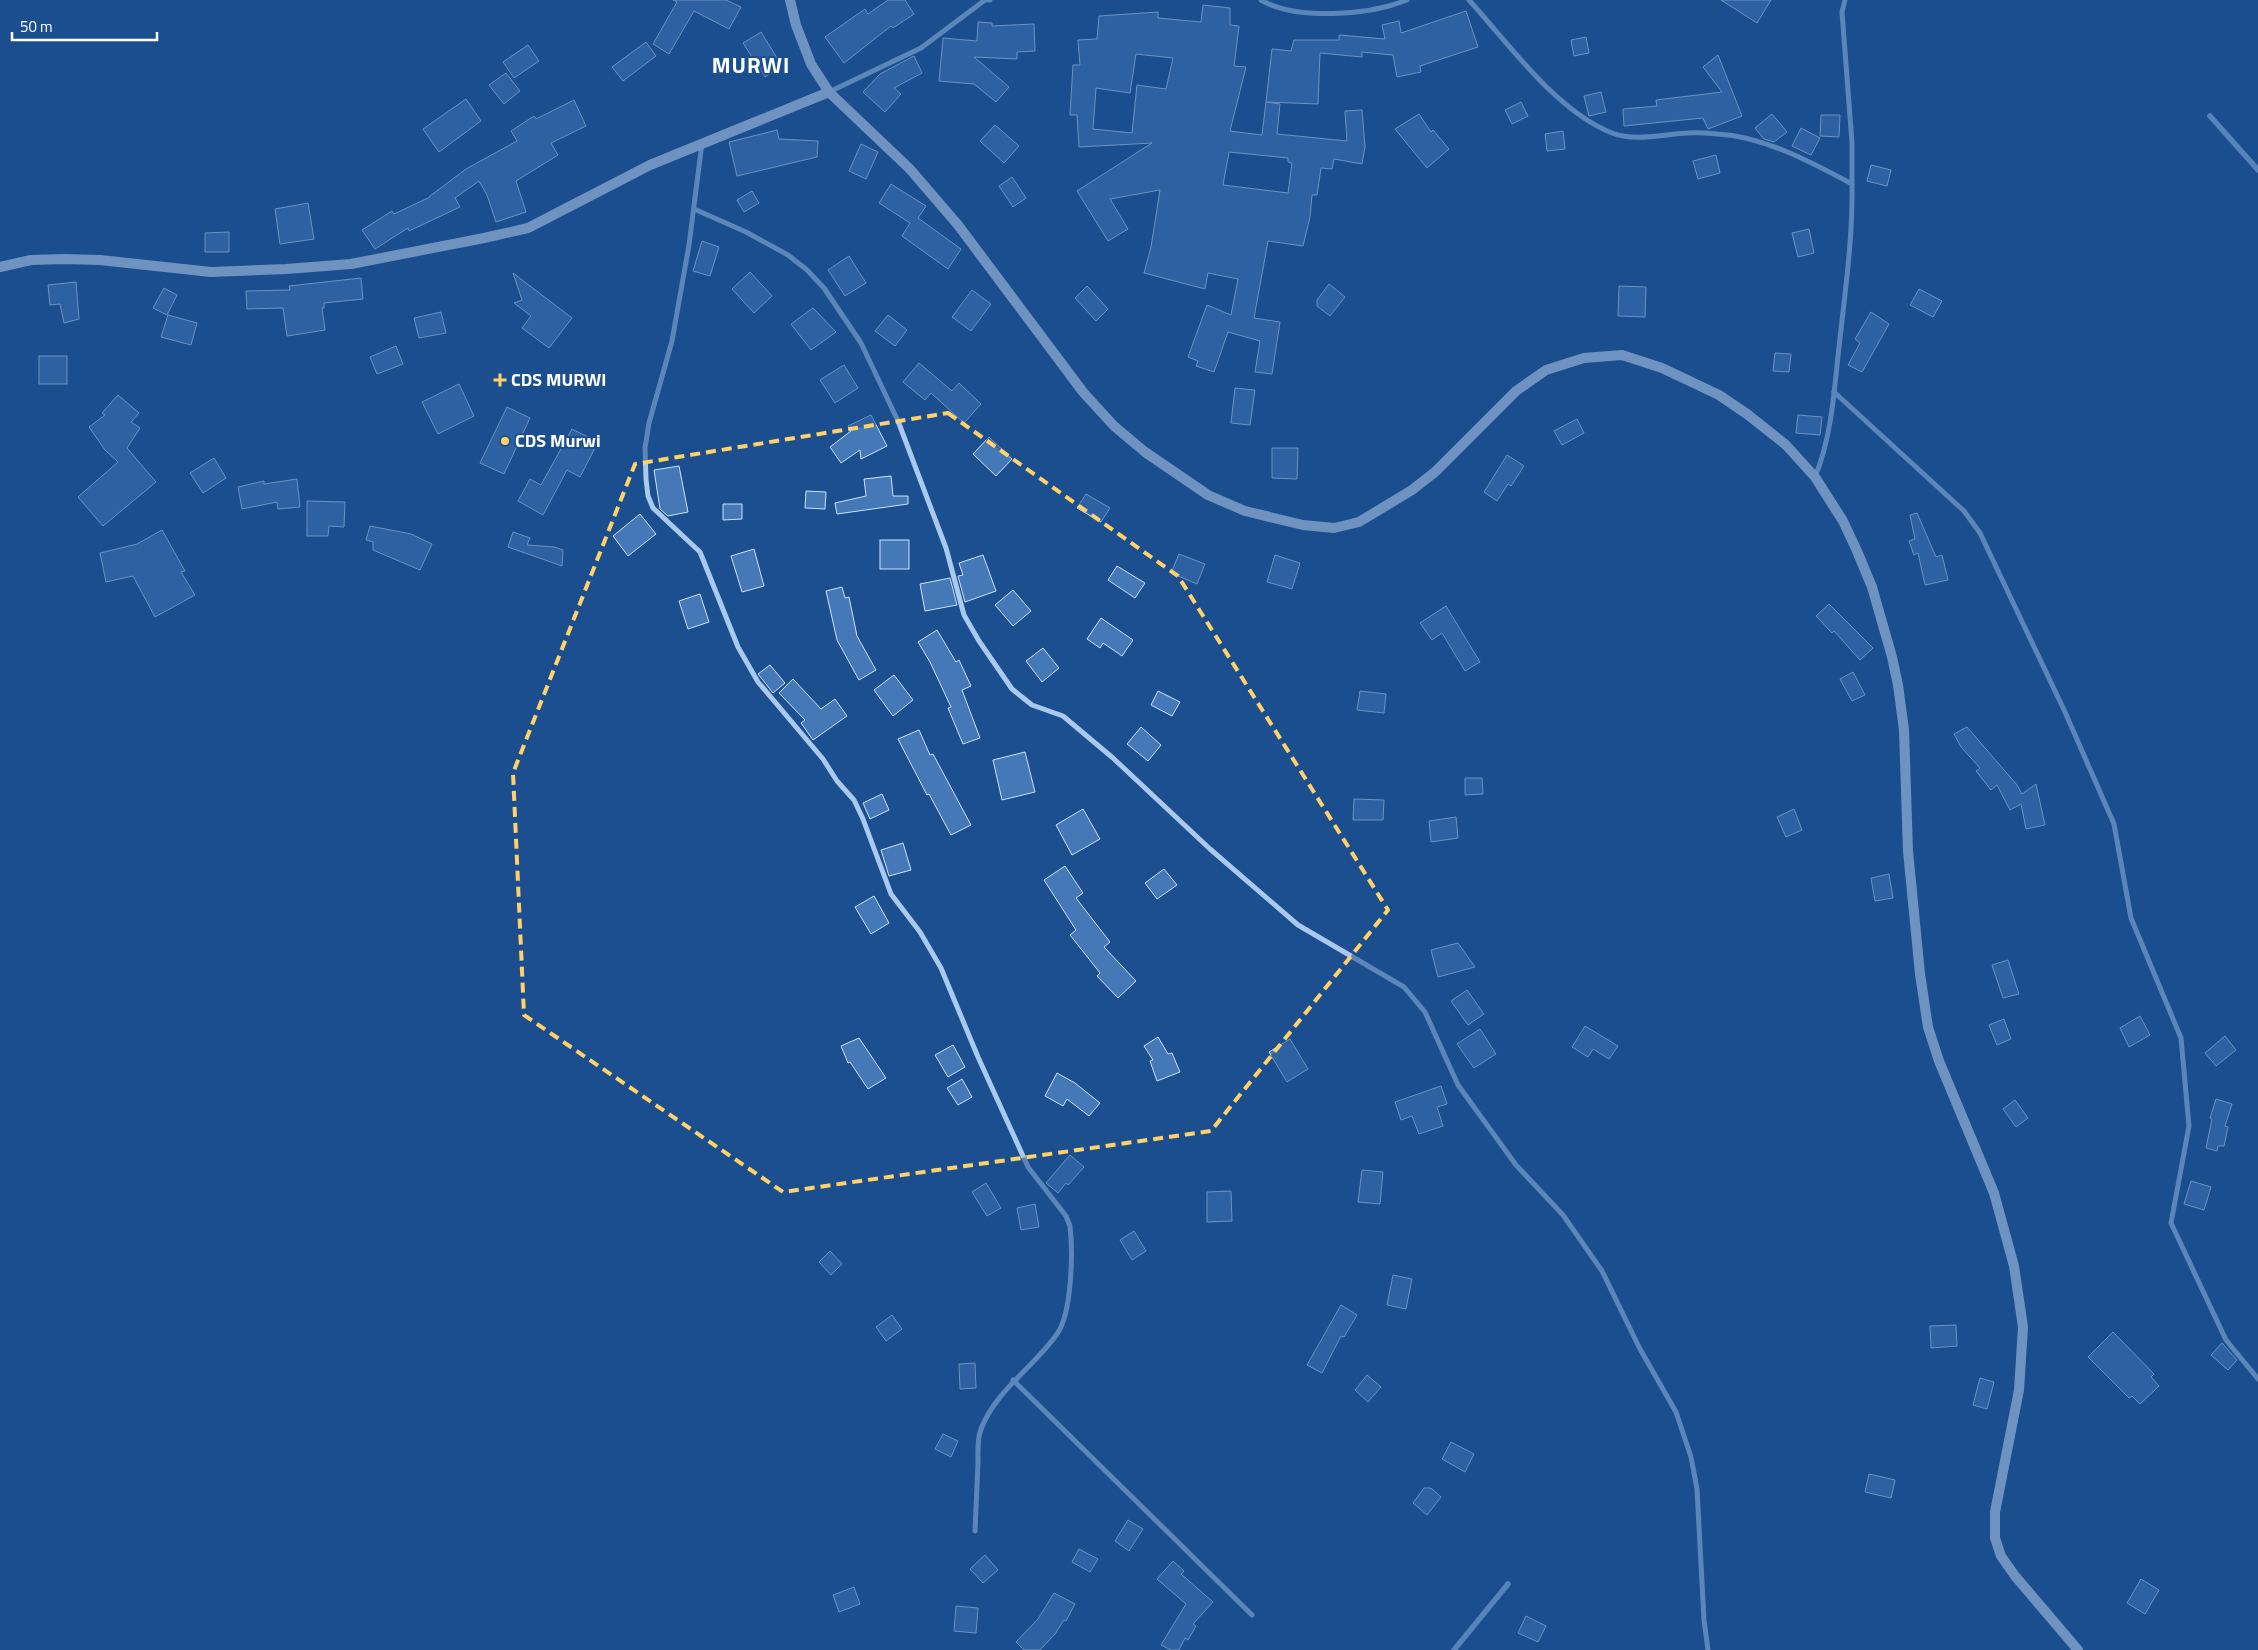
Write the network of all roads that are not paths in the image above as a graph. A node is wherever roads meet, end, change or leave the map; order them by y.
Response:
1 (790, 0) edge
2 (985, 0) edge
3 (990, 0) edge
4 (1261, 0) edge
5 (1407, 0) edge
6 (1469, 0) edge
7 (1845, 0) edge
8 (829, 92) junction
9 (702, 143) junction
10 (1852, 184) junction
11 (694, 209) junction
12 (0, 267) edge
13 (1834, 392) junction
14 (1815, 477) junction
15 (2258, 1378) edge
16 (1013, 1380) junction
17 (975, 1531) dead end
18 (1252, 1615) dead end
19 (1708, 1650) edge
20 (2078, 1650) edge

1 - 8 main road
2 - 3 street
2 - 8 street
4 - 5 street
6 - 10 street
7 - 10 street
8 - 9 main road
8 - 14 main road
9 - 11 street
9 - 12 main road
10 - 13 street
11 - 16 street
11 - 19 street
13 - 14 street
13 - 15 street
14 - 20 main road
16 - 17 street
16 - 18 street

